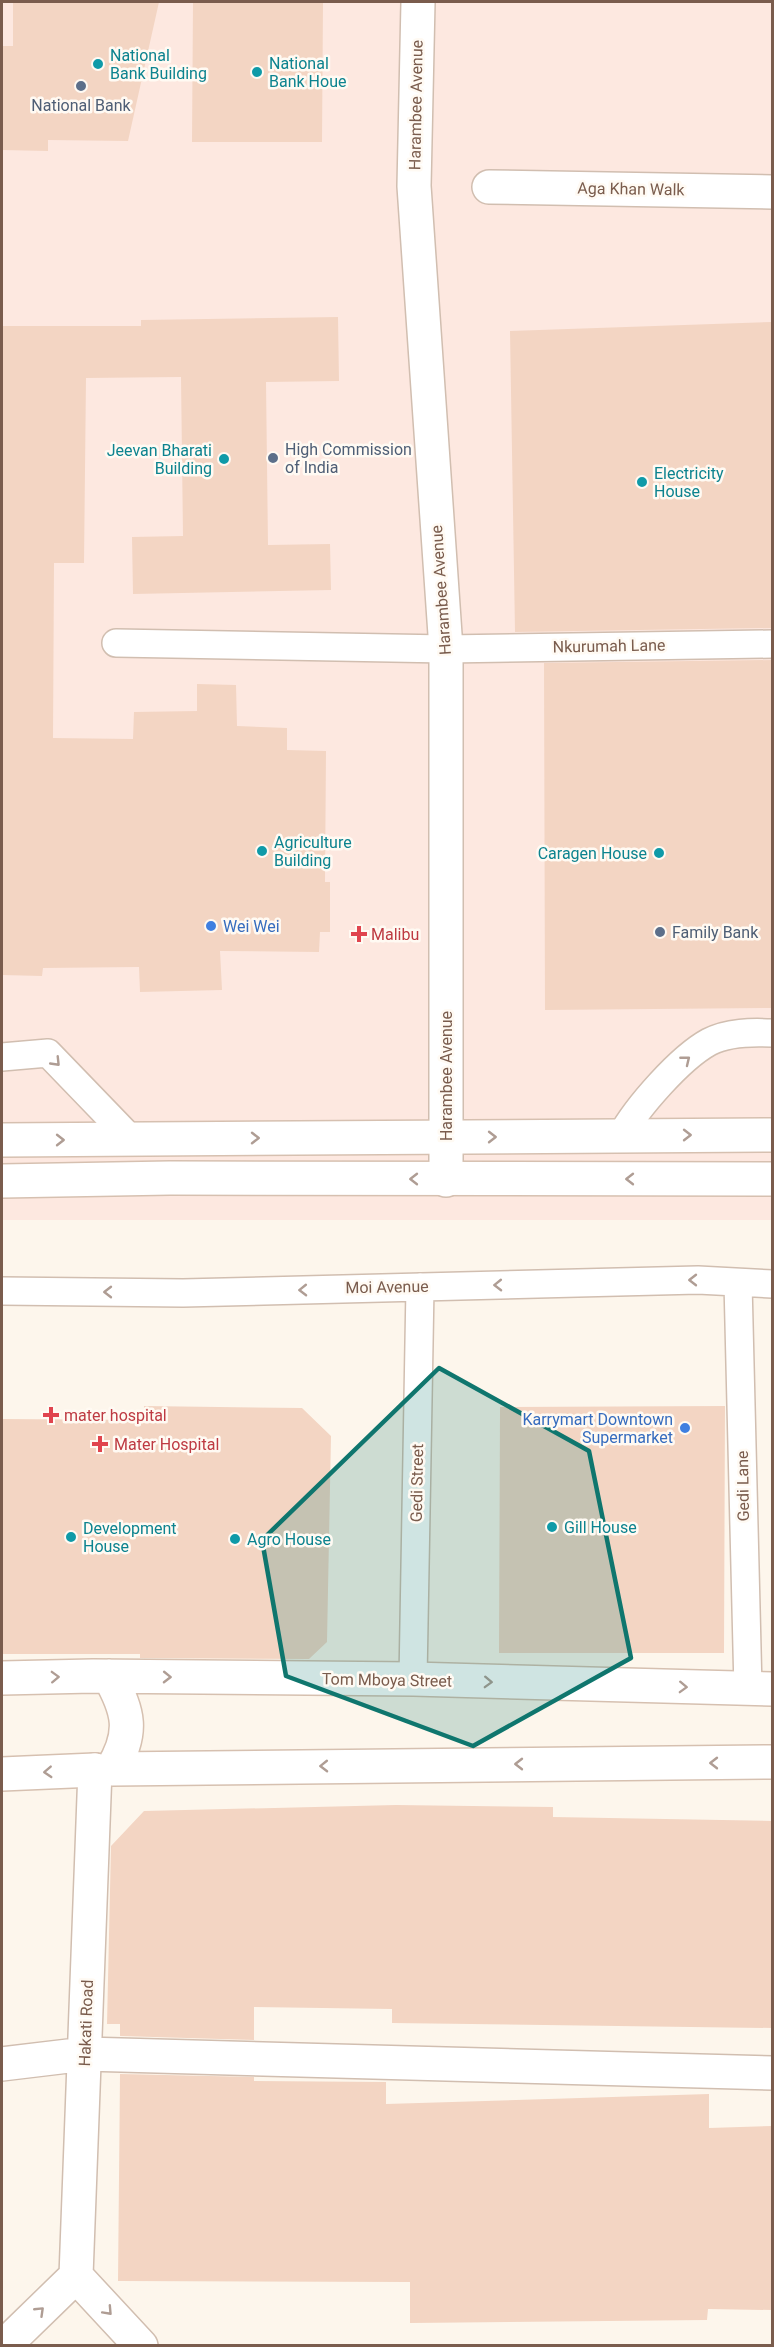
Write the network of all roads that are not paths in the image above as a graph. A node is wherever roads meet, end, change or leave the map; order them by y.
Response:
1 (418, 2) edge
2 (489, 187) dead end
3 (772, 192) edge
4 (116, 643) dead end
5 (772, 644) edge
6 (446, 648) junction
7 (772, 1033) edge
8 (2, 1057) edge
9 (772, 1135) edge
10 (621, 1136) junction
11 (446, 1137) junction
12 (131, 1139) junction
13 (2, 1140) edge
14 (772, 1179) edge
15 (446, 1180) junction
16 (2, 1181) edge
17 (738, 1283) junction
18 (772, 1284) edge
19 (420, 1287) junction
20 (2, 1291) edge
21 (109, 1676) junction
22 (413, 1680) junction
23 (7, 1687) edge
24 (760, 1689) edge
25 (772, 1762) edge
26 (6, 1770) edge
27 (104, 1770) junction
28 (84, 2054) junction
29 (2, 2064) edge
30 (772, 2073) edge
31 (76, 2276) junction
32 (4, 2346) edge
33 (141, 2346) edge

1 - 6 main road, Harambee Avenue
2 - 3 main road, Aga Khan Walk
4 - 6 lane, Nkurumah Lane
5 - 6 lane, Nkurumah Lane
6 - 11 main road, Harambee Avenue
10 -> 7 lane
8 -> 12 lane
10 -> 9 main road
11 -> 10 main road
12 -> 11 main road
11 - 15 main road, Harambee Avenue
13 -> 12 main road
14 -> 15 main road
15 -> 16 main road
17 - 18 lane, Moi Avenue
17 -> 19 lane, Moi Avenue
17 - 24 lane, Gedi Lane
19 -> 20 lane, Moi Avenue
19 - 22 lane, Gedi Street
21 -> 22 main road, Tom Mboya Street
23 -> 21 main road, Tom Mboya Street
21 - 27 main road
22 -> 24 main road, Tom Mboya Street
25 -> 27 main road
27 -> 26 main road
27 - 28 main road, Hakati Road
28 - 29 main road
28 - 30 main road
28 - 31 main road, Hakati Road
32 -> 31 main road
31 -> 33 main road

